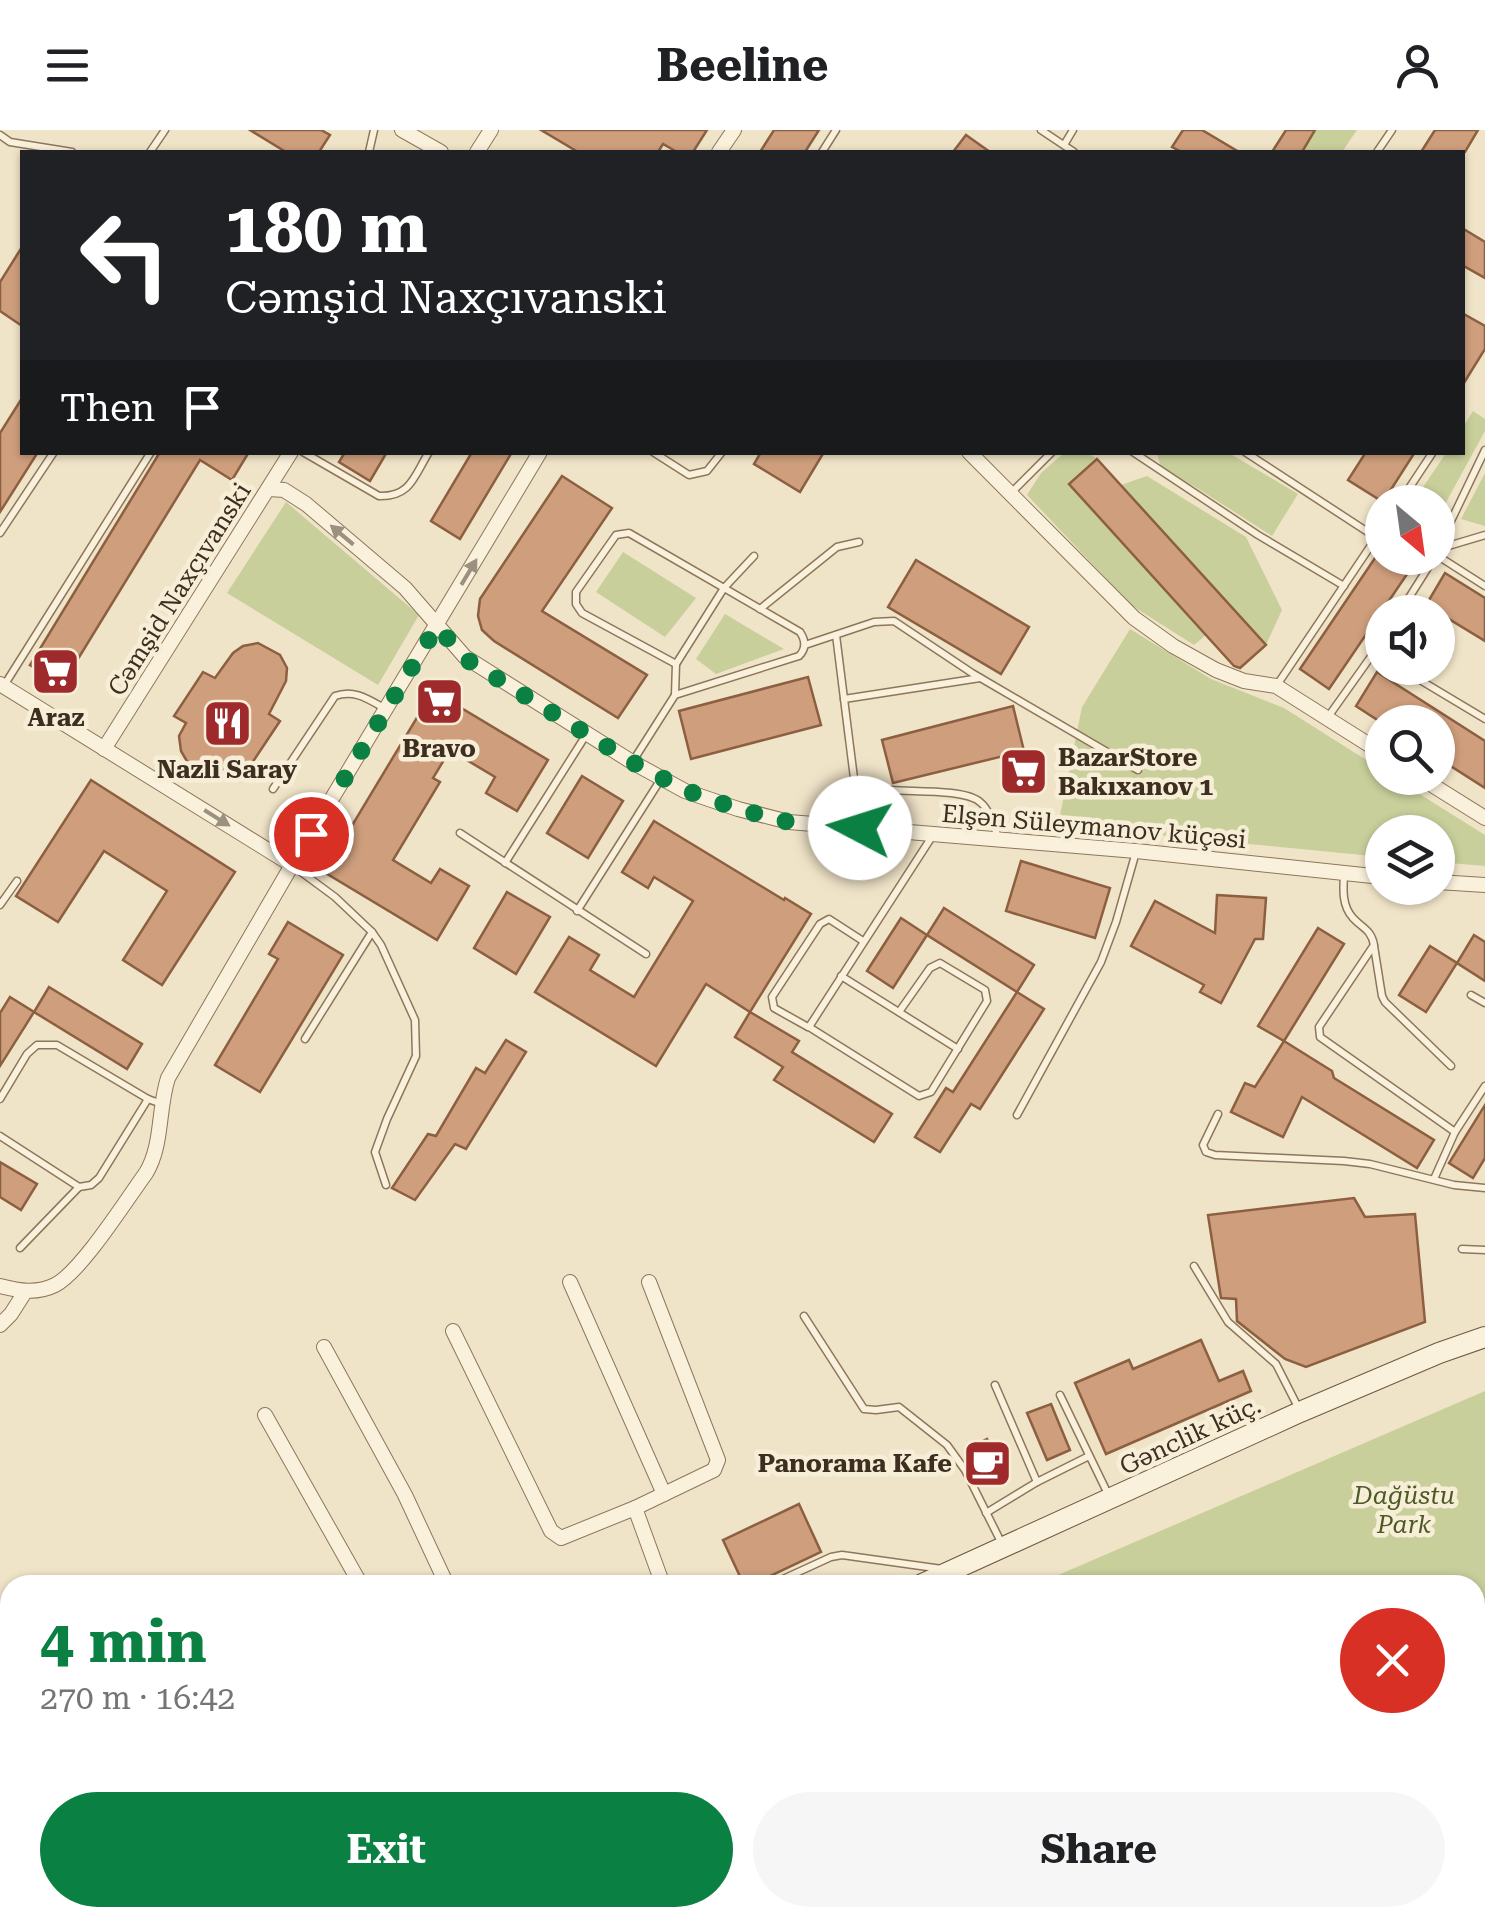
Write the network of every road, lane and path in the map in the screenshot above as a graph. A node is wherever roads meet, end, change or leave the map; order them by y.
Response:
1 (402, 130) edge
2 (1042, 130) edge
3 (1074, 130) edge
4 (0, 135) edge
5 (1064, 145) junction
6 (60, 150) edge
7 (437, 150) edge
8 (1071, 150) edge
9 (1485, 450) edge
10 (52, 455) edge
11 (149, 455) edge
12 (289, 455) edge
13 (308, 455) edge
14 (427, 455) edge
15 (538, 455) edge
16 (657, 455) edge
17 (720, 455) edge
18 (971, 455) edge
19 (1049, 455) edge
20 (1138, 455) edge
21 (1250, 455) edge
22 (1431, 455) edge
23 (1411, 485) edge
24 (269, 489) junction
25 (1010, 494) junction
26 (1455, 514) edge
27 (1365, 530) edge
28 (0, 533) edge
29 (1485, 536) edge
30 (860, 542) dead end
31 (1455, 547) edge
32 (1365, 555) edge
33 (754, 556) dead end
34 (1455, 565) edge
35 (1344, 586) junction
36 (1485, 586) edge
37 (724, 588) junction
38 (760, 609) junction
39 (437, 626) junction
40 (836, 635) junction
41 (805, 644) junction
42 (676, 664) junction
43 (1365, 672) edge
44 (980, 678) junction
45 (2, 685) edge
46 (1428, 685) edge
47 (1276, 686) junction
48 (675, 695) junction
49 (844, 699) junction
50 (386, 709) junction
51 (1328, 718) junction
52 (1485, 719) edge
53 (587, 734) junction
54 (1365, 742) edge
55 (104, 749) junction
56 (632, 762) junction
57 (1138, 770) dead end
58 (662, 778) junction
59 (273, 790) dead end
60 (892, 790) dead end
61 (1449, 795) edge
62 (1485, 818) edge
63 (860, 828) junction
64 (460, 833) dead end
65 (933, 834) junction
66 (999, 839) junction
67 (1136, 850) junction
68 (505, 862) junction
69 (292, 865) junction
70 (1344, 874) junction
71 (1365, 876) edge
72 (17, 881) dead end
73 (1455, 883) edge
74 (1485, 886) edge
75 (0, 904) edge
76 (578, 912) junction
77 (372, 932) junction
78 (863, 941) junction
79 (1374, 945) junction
80 (646, 954) dead end
81 (841, 976) junction
82 (1471, 994) dead end
83 (1485, 1003) edge
84 (899, 1012) junction
85 (808, 1027) junction
86 (306, 1039) dead end
87 (958, 1049) junction
88 (1451, 1066) dead end
89 (1485, 1086) edge
90 (0, 1099) edge
91 (155, 1101) junction
92 (1218, 1114) dead end
93 (1016, 1115) dead end
94 (1455, 1132) junction
95 (0, 1136) edge
96 (1434, 1180) junction
97 (386, 1185) dead end
98 (79, 1188) junction
99 (1485, 1188) edge
100 (20, 1248) dead end
101 (1462, 1249) dead end
102 (1485, 1250) edge
103 (1194, 1266) dead end
104 (570, 1282) dead end
105 (649, 1282) dead end
106 (0, 1286) edge
107 (25, 1292) junction
108 (804, 1316) dead end
109 (0, 1325) edge
110 (453, 1331) dead end
111 (1481, 1342) edge
112 (324, 1347) dead end
113 (995, 1384) dead end
114 (1060, 1395) dead end
115 (1300, 1412) junction
116 (265, 1415) dead end
117 (1089, 1456) junction
118 (1037, 1482) junction
119 (664, 1494) junction
120 (1110, 1500) junction
121 (635, 1508) junction
122 (986, 1513) junction
123 (1003, 1547) junction
124 (953, 1570) junction
125 (355, 1575) edge
126 (442, 1575) edge
127 (659, 1575) edge
128 (791, 1575) edge
129 (942, 1575) edge

1 - 7 street
2 - 5 lane
3 - 5 lane
4 - 6 lane
5 - 8 lane
9 - 26 lane
10 - 28 lane
11 - 45 lane
12 - 24 street, Cəmşid Naxçıvanski
13 - 14 lane
39 -> 15 street
16 - 17 lane
18 - 25 street
19 - 25 lane
20 - 35 lane
21 - 27 lane
22 - 23 lane
39 -> 24 street, Elşən Süleymanov küçəsi
24 - 55 street, Cəmşid Naxçıvanski
25 - 47 street
29 - 31 lane
30 - 38 lane
32 - 35 lane
33 - 37 lane
34 - 36 lane
35 - 47 lane
37 - 38 lane
37 - 42 lane
37 - 42 lane
38 - 41 lane
39 - 50 street
39 - 53 street, Elşən Süleymanov küçəsi
40 - 41 lane
40 - 44 lane
40 - 49 lane
41 - 48 lane
42 - 48 lane
43 - 51 lane
44 - 49 lane
44 - 57 lane
45 - 55 street
46 - 52 lane
47 - 51 street
48 - 56 lane
49 - 63 lane
50 - 59 lane
50 - 69 street
51 - 54 street
53 - 56 street, Elşən Süleymanov küçəsi
53 - 68 lane
55 -> 69 street
56 - 58 street, Elşən Süleymanov küçəsi
58 - 63 street, Elşən Süleymanov küçəsi
58 - 76 lane
60 - 66 lane
61 - 62 street
63 - 65 street, Elşən Süleymanov küçəsi
64 - 68 lane
65 - 66 street, Elşən Süleymanov küçəsi
65 - 78 lane
66 - 67 street, Elşən Süleymanov küçəsi
67 - 70 street, Elşən Süleymanov küçəsi
67 - 93 lane
68 - 76 lane
69 - 77 lane
69 - 91 street
70 - 71 street, Elşən Süleymanov küçəsi
70 - 79 lane
72 - 75 lane
73 - 74 street
76 - 80 lane
77 - 86 lane
77 - 97 lane
78 - 81 lane
78 - 85 lane
79 - 88 lane
79 - 94 lane
81 - 84 lane
81 - 85 lane
82 - 83 lane
84 - 87 lane
84 - 87 lane
85 - 87 lane
89 - 94 lane
90 - 91 lane
91 - 98 lane
91 - 107 street
92 - 96 lane
94 - 96 lane
95 - 98 lane
96 - 99 lane
98 - 100 lane
101 - 102 lane
103 - 115 lane
104 - 119 street
105 - 119 street
106 - 107 street
107 - 109 street
108 - 122 lane
110 - 121 street
111 - 115 main road, Gənclik küç.
112 - 126 street
113 - 118 lane
114 - 117 lane
115 - 120 main road, Gənclik küç.
116 - 125 street
117 - 118 lane
117 - 120 lane
118 - 122 lane
119 - 121 street
120 - 123 main road, Gənclik küç.
121 - 127 street
122 - 123 lane
123 - 124 main road, Gənclik küç.
124 - 128 lane
124 - 129 main road, Gənclik küç.

